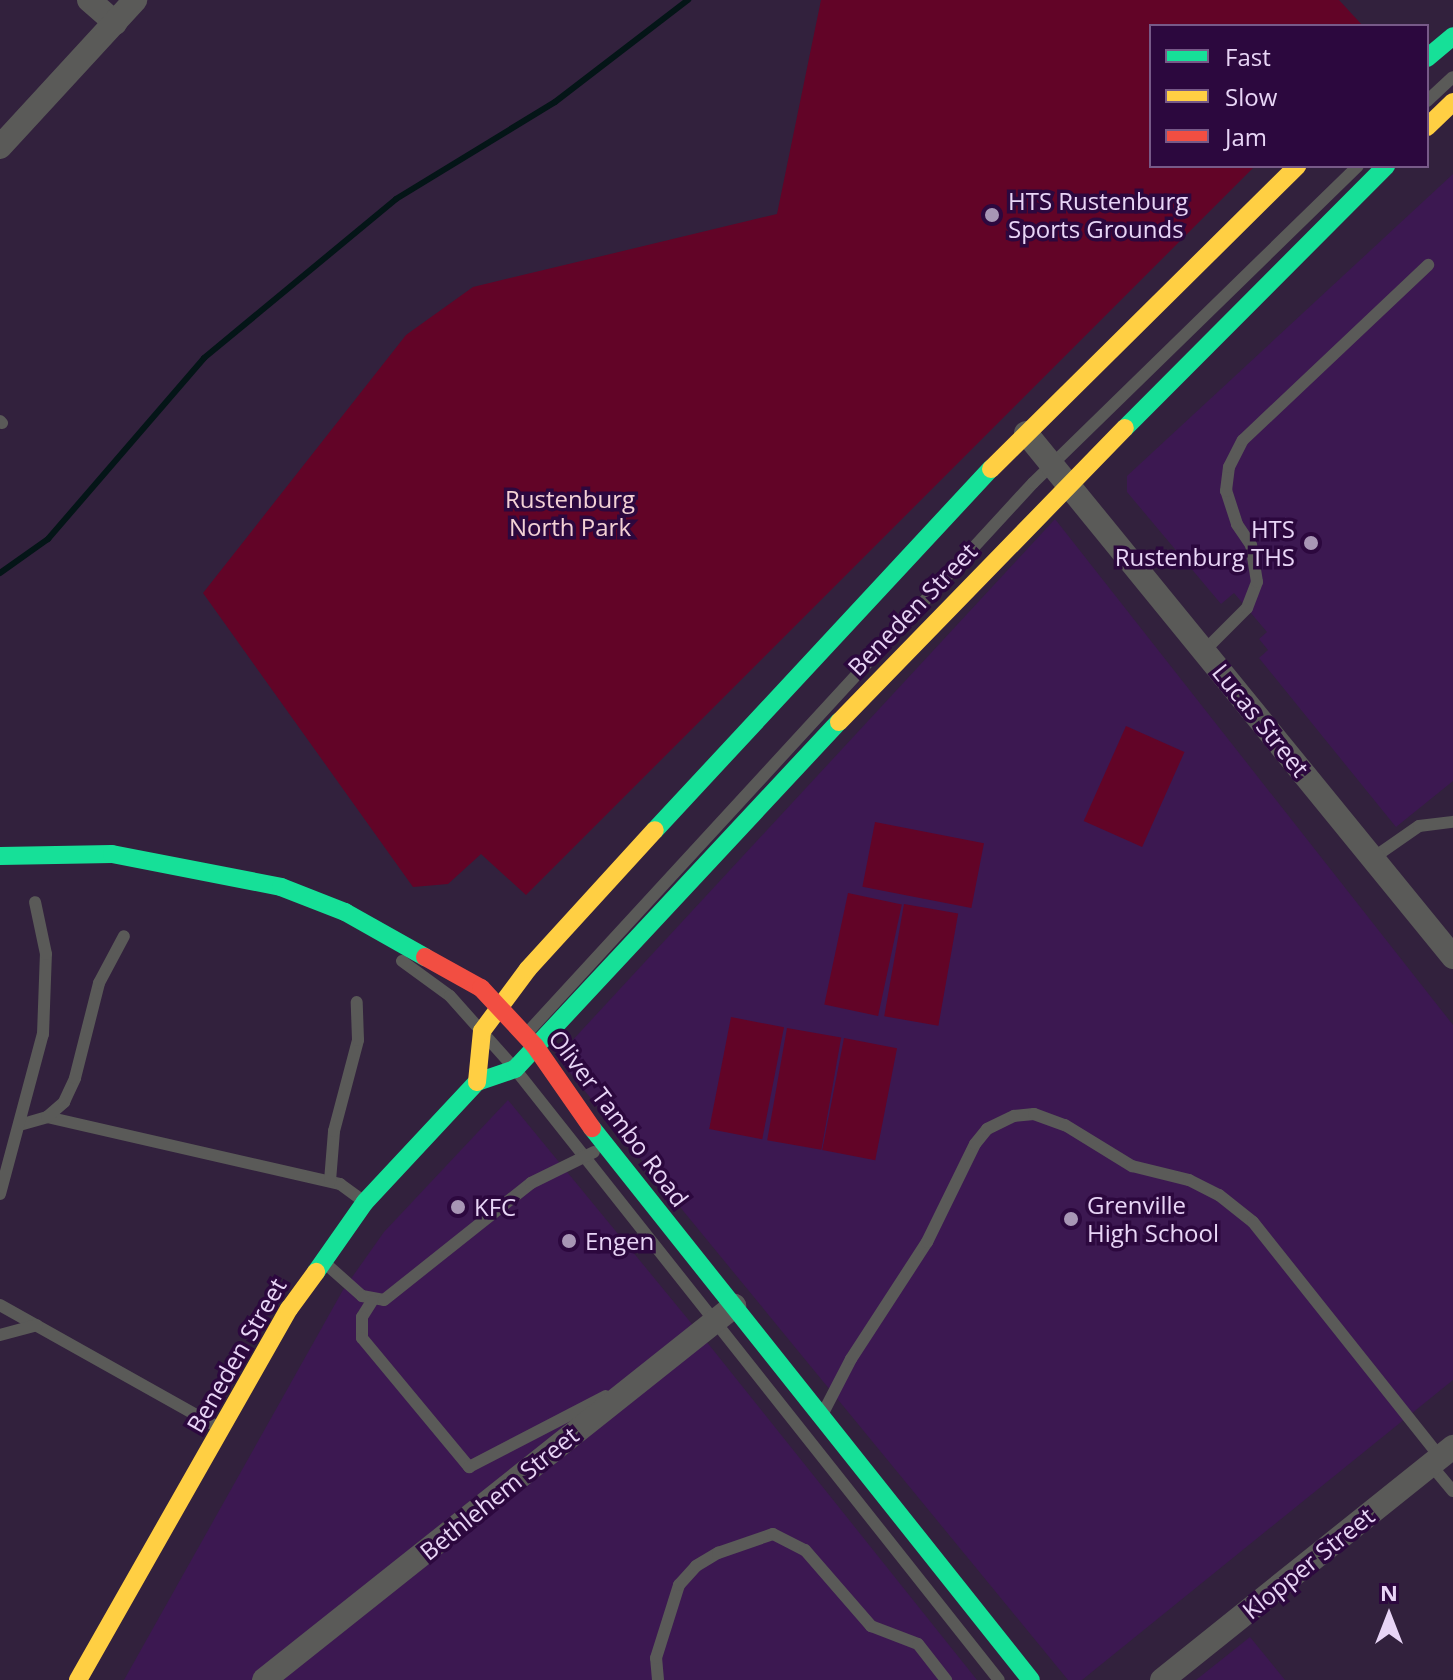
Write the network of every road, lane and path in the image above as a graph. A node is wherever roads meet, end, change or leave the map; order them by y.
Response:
1 (89, 0) edge
2 (135, 0) edge
3 (115, 23) junction
4 (1453, 36) edge
5 (1429, 56) edge
6 (1453, 77) edge
7 (1429, 99) edge
8 (1453, 102) edge
9 (1429, 125) edge
10 (0, 147) edge
11 (1295, 168) edge
12 (1356, 168) edge
13 (1384, 168) edge
14 (1428, 265) dead end
15 (1026, 433) junction
16 (1061, 474) junction
17 (1205, 650) junction
18 (1453, 822) edge
19 (1, 849) edge
20 (1373, 858) junction
21 (99, 870) dead end
22 (0, 872) edge
23 (128, 873) dead end
24 (260, 899) dead end
25 (35, 902) dead end
26 (303, 912) dead end
27 (124, 936) dead end
28 (1453, 957) edge
29 (357, 1002) dead end
30 (500, 1004) junction
31 (482, 1031) junction
32 (531, 1040) junction
33 (510, 1063) junction
34 (477, 1082) junction
35 (47, 1117) junction
36 (23, 1124) junction
37 (605, 1146) junction
38 (587, 1156) junction
39 (5, 1167) edge
40 (330, 1181) junction
41 (0, 1194) edge
42 (365, 1202) junction
43 (320, 1260) junction
44 (372, 1301) junction
45 (0, 1305) edge
46 (725, 1314) junction
47 (37, 1325) junction
48 (0, 1335) edge
49 (648, 1375) junction
50 (821, 1417) junction
51 (220, 1429) junction
52 (1441, 1456) edge
53 (1453, 1491) edge
54 (78, 1680) edge
55 (264, 1680) edge
56 (658, 1680) edge
57 (946, 1680) edge
58 (999, 1680) edge
59 (1031, 1680) edge
60 (1162, 1680) edge

1 - 3 street
2 - 3 street
3 - 10 street
4 - 5 main road
6 - 7 lane
8 - 9 main road
11 - 15 main road, Beneden Street
12 - 16 lane
13 - 16 main road, Beneden Street
14 - 17 lane
15 - 16 street, Lucas Street
15 - 30 main road, Beneden Street
16 - 17 street, Lucas Street
16 - 32 main road, Beneden Street
17 - 20 street, Lucas Street
18 - 20 lane
19 - 30 main road, Oliver Tambo Road
20 - 28 street, Lucas Street
21 - 22 lane
23 - 24 lane
25 - 36 lane
26 - 31 lane
27 - 35 lane
29 - 40 lane
30 - 31 main road, Beneden Street
30 - 32 main road, Oliver Tambo Road
31 - 33 lane
31 - 34 main road, Beneden Street
32 - 33 main road, Beneden Street
32 - 37 main road, Oliver Tambo Road
33 - 34 main road, Beneden Street
33 - 38 lane
34 - 42 main road, Beneden Street
35 - 36 lane
35 - 40 lane
36 - 39 lane
37 - 38 lane
37 - 46 main road, Oliver Tambo Road
38 - 44 lane
38 - 46 lane
39 - 41 lane
40 - 42 lane
42 - 43 main road, Beneden Street
43 - 44 lane
43 - 51 main road, Beneden Street
44 - 49 lane
45 - 47 lane
46 - 49 street, Bethlehem Street
46 - 50 main road, Oliver Tambo Road
46 - 58 lane
47 - 48 lane
47 - 51 lane
49 - 55 street, Bethlehem Street
50 - 52 lane
50 - 59 main road, Oliver Tambo Road
51 - 54 main road, Beneden Street
52 - 53 lane
52 - 60 street, Klopper Street
56 - 57 lane

